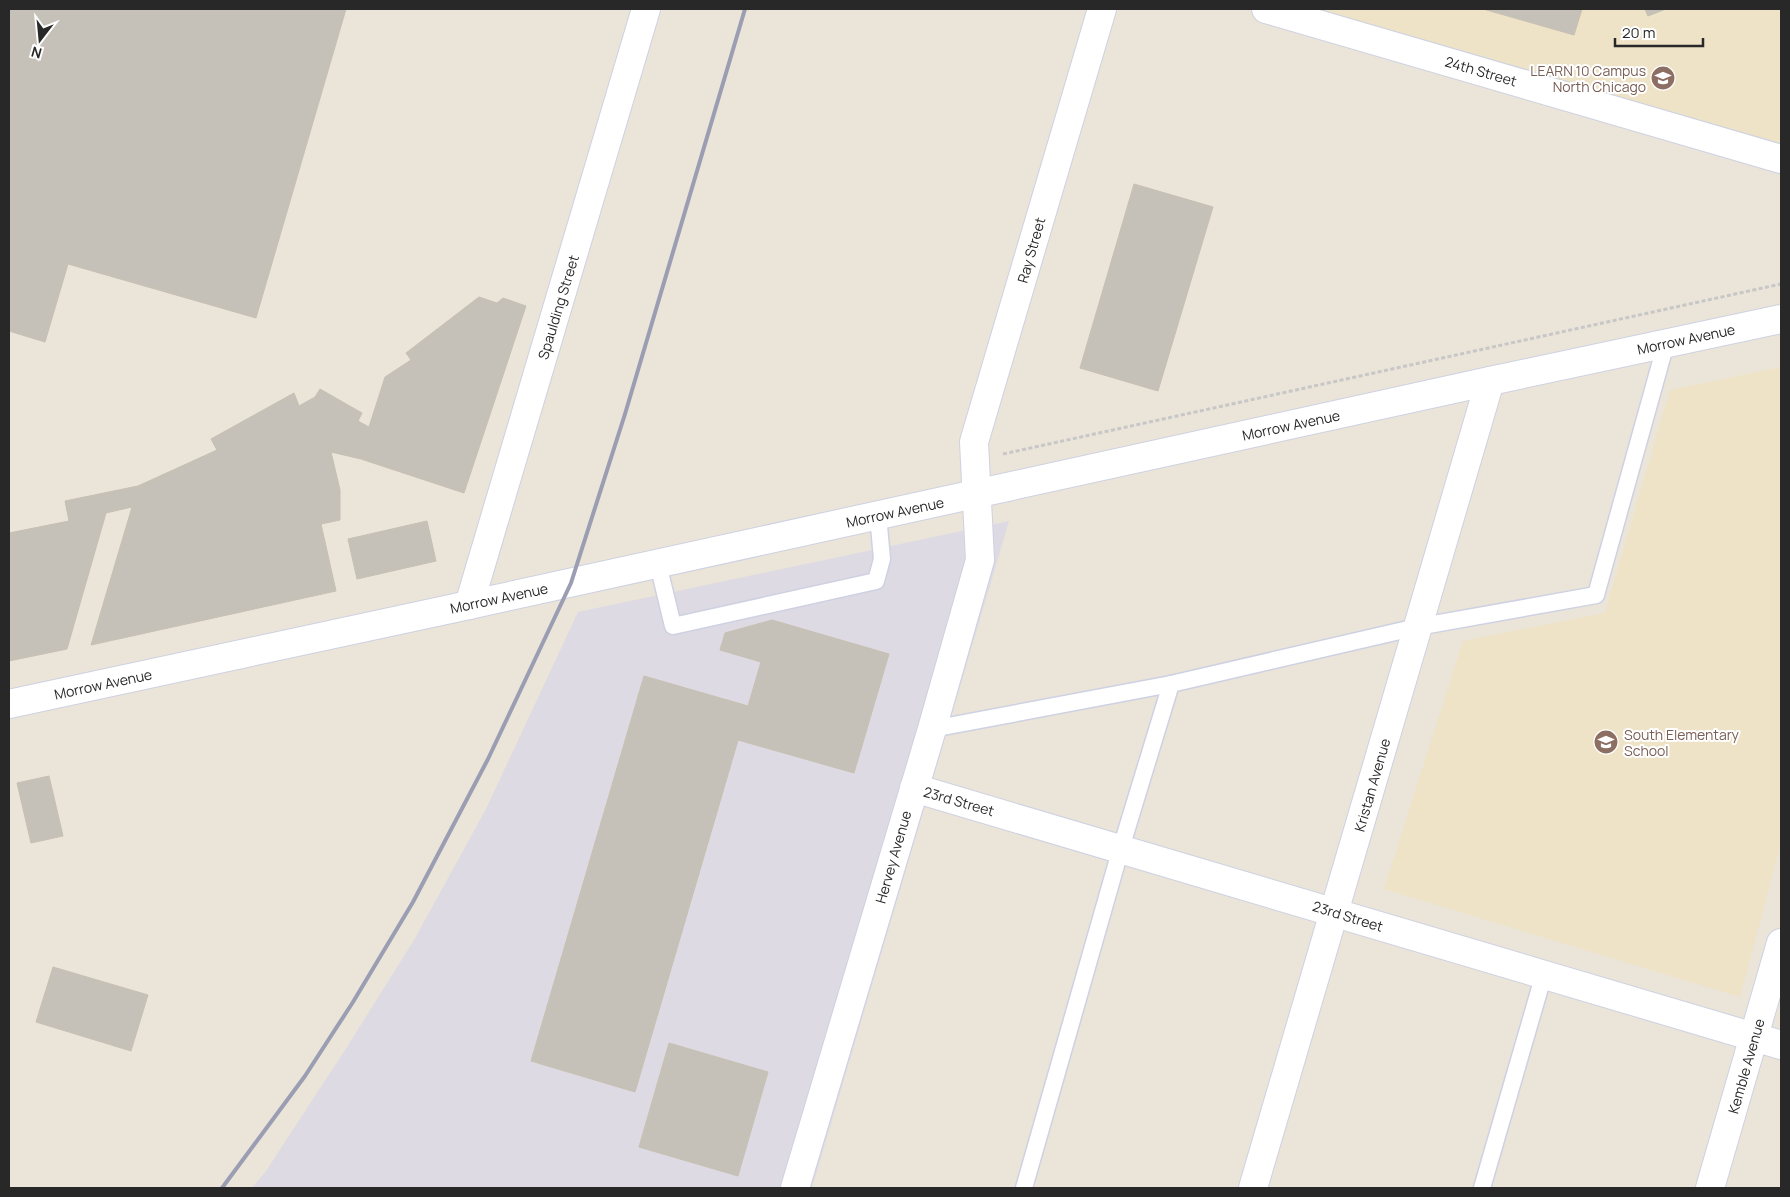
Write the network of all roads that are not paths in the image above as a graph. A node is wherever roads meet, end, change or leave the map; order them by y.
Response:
1 (646, 9) edge
2 (1102, 9) edge
3 (1266, 9) edge
4 (1781, 159) edge
5 (1781, 320) edge
6 (1666, 343) junction
7 (1490, 381) junction
8 (977, 494) junction
9 (878, 515) junction
10 (658, 564) junction
11 (469, 605) junction
12 (1417, 627) junction
13 (1171, 684) junction
14 (9, 704) edge
15 (932, 729) junction
16 (914, 788) junction
17 (1121, 848) junction
18 (1335, 912) junction
19 (1781, 944) edge
20 (1544, 974) junction
21 (1754, 1037) junction
22 (1781, 1045) edge
23 (795, 1188) edge
24 (1024, 1188) edge
25 (1253, 1188) edge
26 (1482, 1188) edge
27 (1710, 1188) edge

1 - 11 street, Spaulding Street
2 - 8 street, Ray Street
3 - 4 street, 24th Street
5 - 6 street, Morrow Avenue
6 - 7 street, Morrow Avenue
6 - 12 lane
7 - 8 street, Morrow Avenue
7 - 12 street, Kristan Avenue
8 - 9 street, Morrow Avenue
8 - 15 street, Hervey Avenue
9 - 10 street, Morrow Avenue
9 - 10 lane
10 - 11 street, Morrow Avenue
11 - 14 street, Morrow Avenue
12 - 13 lane
12 - 18 street, Kristan Avenue
13 - 15 lane
13 - 17 lane
15 - 16 street, Hervey Avenue
16 - 17 street, 23rd Street
16 - 23 street, Hervey Avenue
17 - 18 street, 23rd Street
17 - 24 lane
18 - 20 street, 23rd Street
18 - 25 street, Kristan Avenue
19 - 21 street, Kemble Avenue
20 - 21 street, 23rd Street
20 - 26 lane
21 - 22 street, 23rd Street
21 - 27 street, Kemble Avenue

